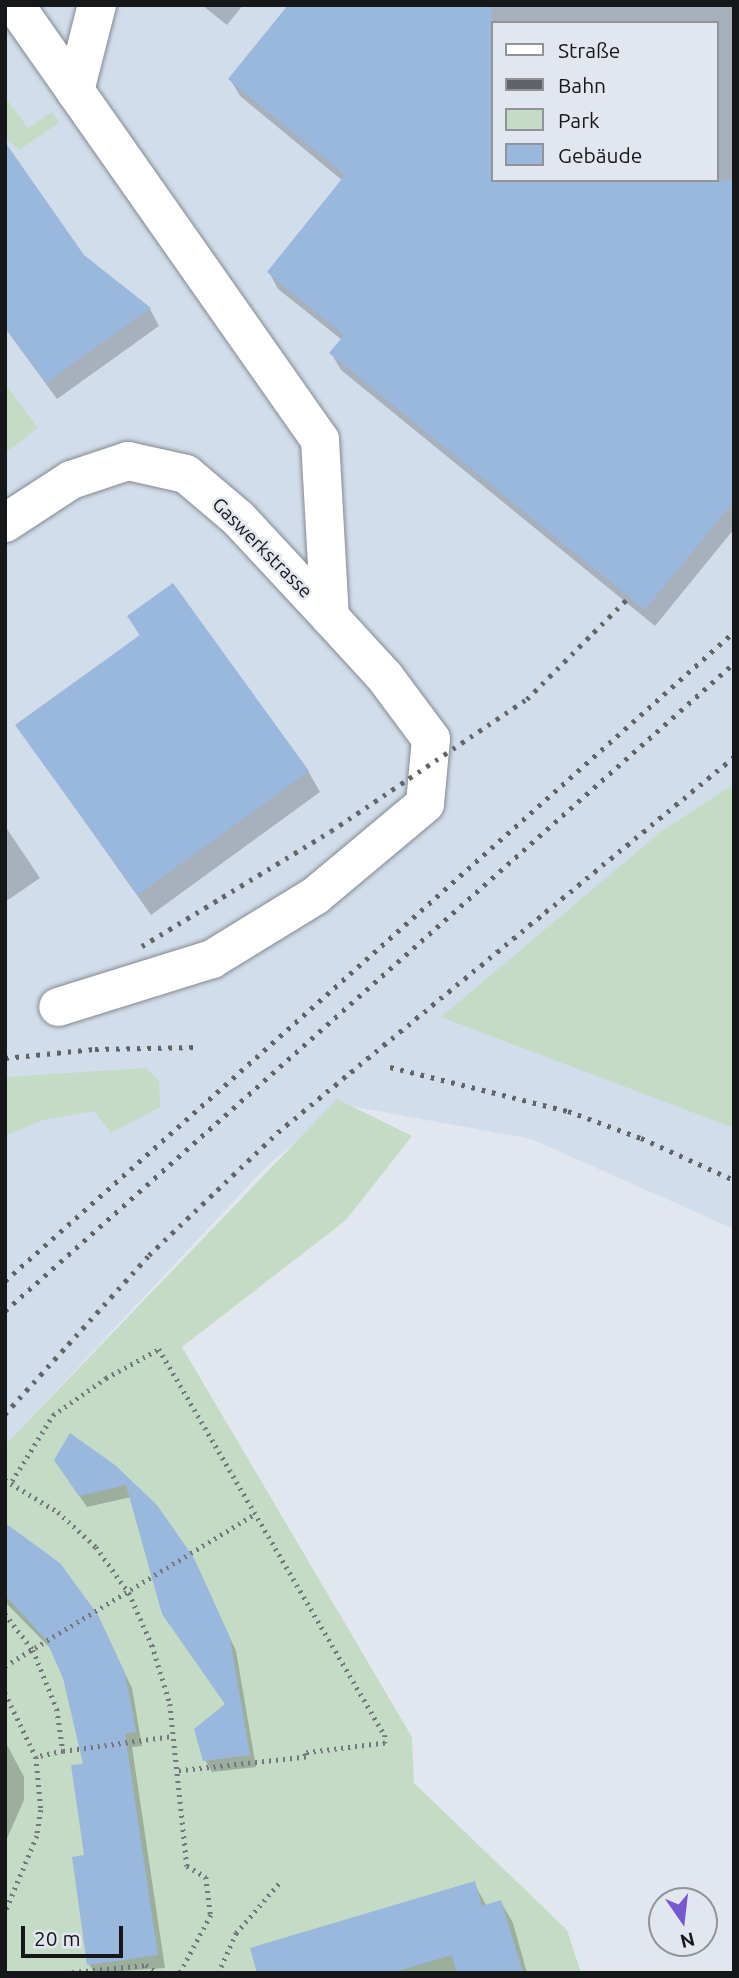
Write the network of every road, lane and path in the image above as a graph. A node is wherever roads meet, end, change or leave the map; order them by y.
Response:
1 (15, 5) edge
2 (97, 5) edge
3 (75, 91) junction
4 (5, 523) edge
5 (330, 617) junction
6 (58, 1007) dead end
7 (8, 1480) edge
8 (255, 1514) junction
9 (129, 1593) junction
10 (5, 1614) edge
11 (33, 1650) junction
12 (5, 1666) edge
13 (5, 1693) edge
14 (173, 1736) junction
15 (63, 1751) junction
16 (36, 1757) junction
17 (177, 1771) junction
18 (280, 1882) dead end
19 (5, 1913) edge
20 (65, 1973) edge
21 (158, 1973) edge
22 (180, 1973) edge
23 (218, 1973) edge

1 - 3 lane
2 - 3 lane
3 - 5 lane
4 - 5 lane, Gaswerkstrasse
5 - 6 lane, Gaswerkstrasse
7 - 8 path
7 - 9 path
8 - 9 path
8 - 17 path
9 - 11 path
9 - 14 path
10 - 11 path
11 - 12 path
11 - 15 path
13 - 16 path
14 - 15 path
14 - 17 path
15 - 16 path
16 - 19 path
17 - 22 path
18 - 23 path
20 - 21 path

